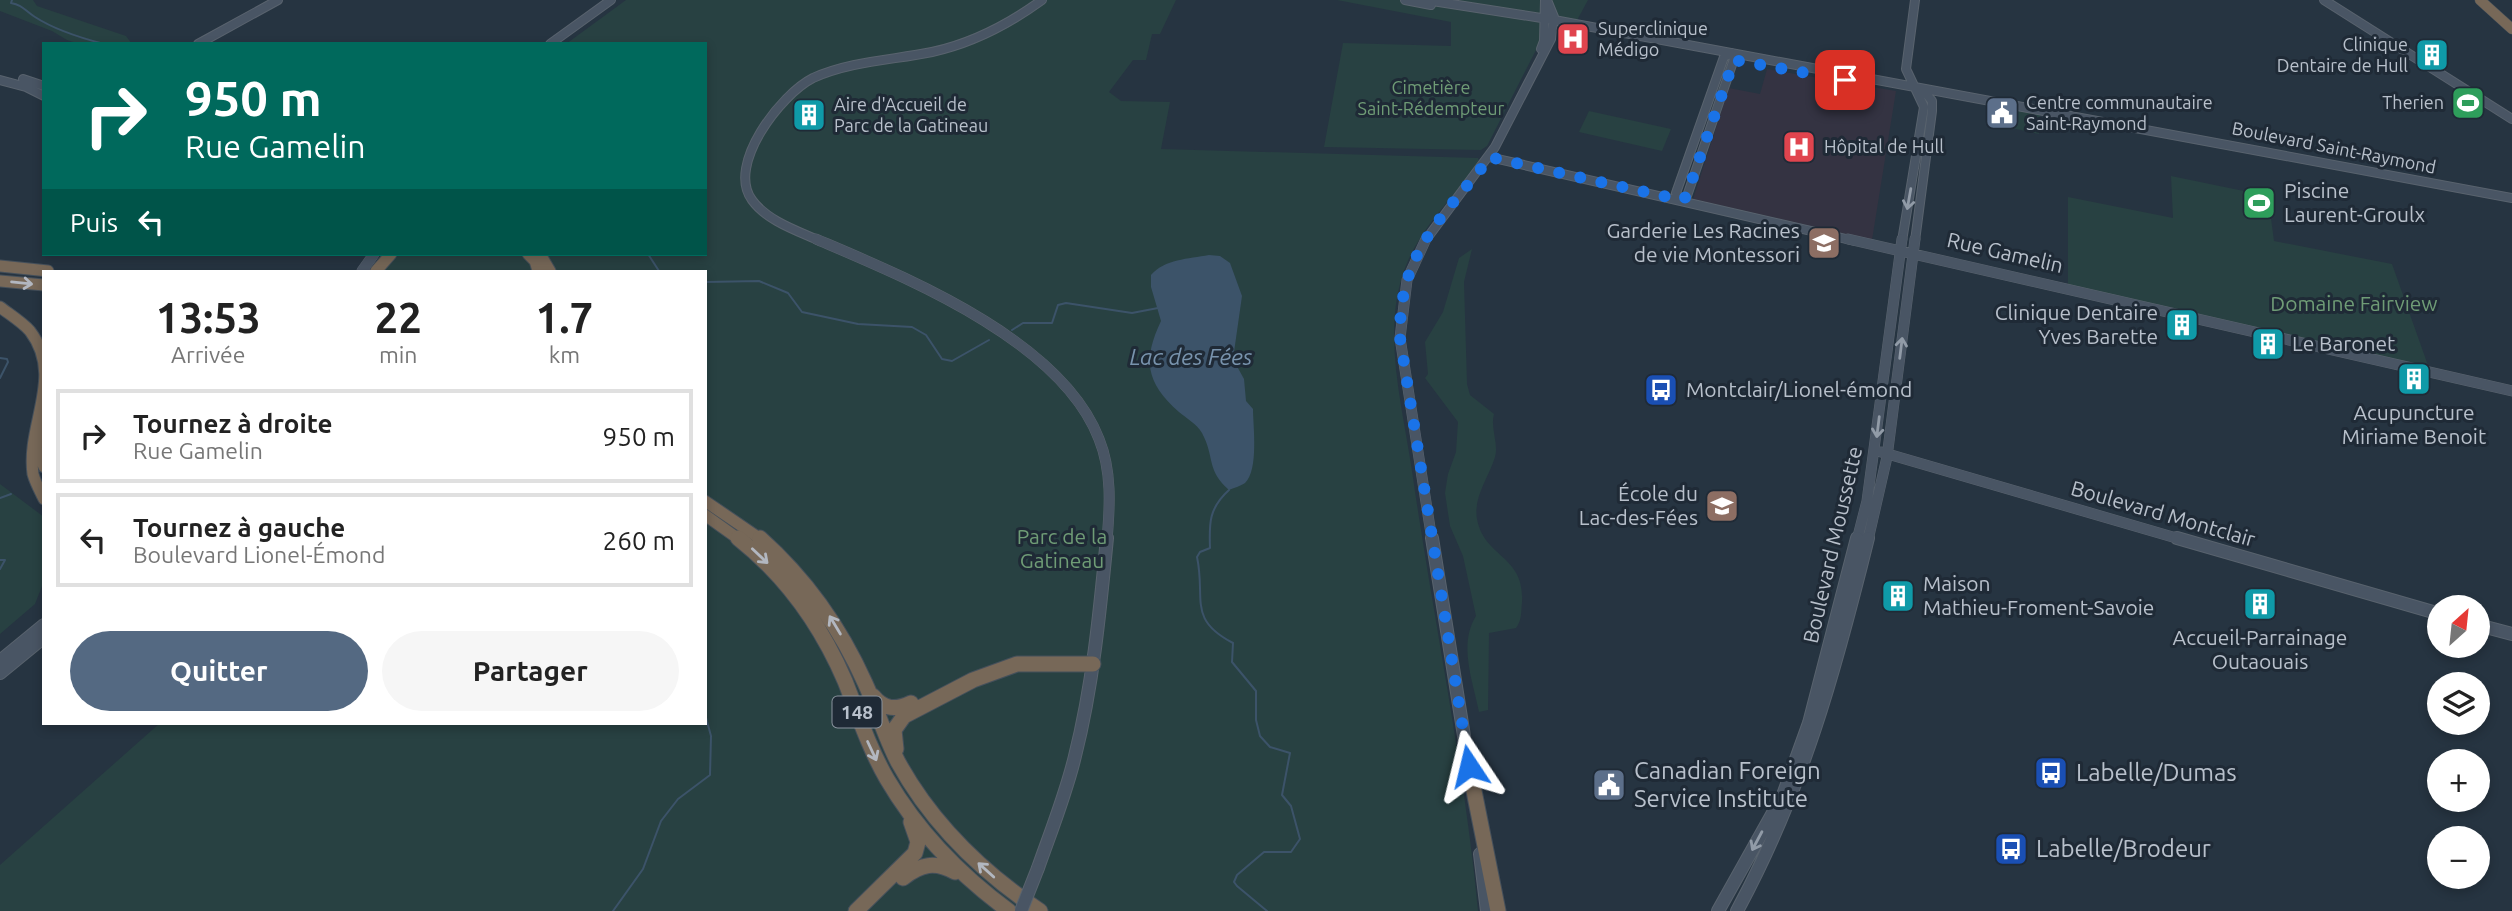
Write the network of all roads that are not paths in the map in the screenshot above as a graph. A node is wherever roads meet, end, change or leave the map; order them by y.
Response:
1 (278, 0) edge
2 (611, 0) edge
3 (620, 0) edge
4 (1042, 0) edge
5 (1405, 0) edge
6 (1426, 0) edge
7 (1915, 0) edge
8 (2324, 0) edge
9 (2480, 0) edge
10 (2487, 0) edge
11 (1545, 3) edge
12 (1516, 14) junction
13 (1545, 21) junction
14 (1554, 23) junction
15 (2512, 23) edge
16 (2512, 29) edge
17 (202, 42) edge
18 (553, 42) edge
19 (562, 42) edge
20 (1540, 55) junction
21 (1730, 57) junction
22 (1908, 60) junction
23 (0, 73) edge
24 (1908, 76) junction
25 (0, 80) edge
26 (1895, 83) junction
27 (42, 85) edge
28 (1918, 88) junction
29 (1948, 93) junction
30 (42, 95) edge
31 (1931, 102) junction
32 (2512, 119) edge
33 (1489, 157) junction
34 (2512, 199) edge
35 (1681, 200) junction
36 (1901, 249) junction
37 (1912, 252) junction
38 (387, 256) edge
39 (0, 266) edge
40 (27, 268) junction
41 (42, 270) edge
42 (45, 270) edge
43 (376, 270) edge
44 (0, 281) edge
45 (42, 285) edge
46 (0, 307) edge
47 (32, 373) dead end
48 (2512, 390) edge
49 (42, 430) edge
50 (1881, 452) junction
51 (42, 463) edge
52 (25, 488) dead end
53 (42, 498) edge
54 (707, 501) edge
55 (707, 516) edge
56 (2427, 610) edge
57 (42, 627) edge
58 (2490, 628) edge
59 (2512, 634) edge
60 (42, 638) edge
61 (0, 661) edge
62 (1094, 661) junction
63 (0, 673) edge
64 (866, 686) junction
65 (899, 764) junction
66 (1469, 766) junction
67 (906, 808) junction
68 (974, 883) junction
69 (856, 911) edge
70 (866, 911) edge
71 (1009, 911) edge
72 (1021, 911) edge
73 (1040, 911) edge
74 (1487, 911) edge
75 (1498, 911) edge
76 (1718, 911) edge
77 (1737, 911) edge

1 - 17 street
2 - 18 street
3 - 19 street
4 - 62 street
5 - 13 street, Boulevard Saint-Raymond
6 - 12 street, Boulevard Saint-Raymond
7 - 22 street
8 - 32 street
9 - 16 highway
10 - 15 highway
11 - 12 street
11 - 13 street
11 - 14 street
12 - 13 street, Boulevard Saint-Raymond
13 - 14 street, Boulevard Saint-Raymond
13 - 20 street
14 - 20 street
14 - 21 street, Boulevard Saint-Raymond
20 - 33 street
21 - 26 street, Boulevard Saint-Raymond
21 - 28 street, Boulevard Saint-Raymond
21 - 35 street
22 - 24 street
22 - 28 street
23 - 27 street
24 - 26 street
24 - 28 street
25 - 30 street
26 - 28 street, Boulevard Saint-Raymond
28 - 29 street, Boulevard Saint-Raymond
28 - 31 street
28 -> 36 street, Boulevard Moussette
29 - 31 street
29 - 34 street, Boulevard Saint-Raymond
31 - 37 street, Boulevard Moussette
33 - 35 street, Rue Gamelin
33 - 66 street
35 - 36 street, Rue Gamelin
36 - 37 street, Rue Gamelin
36 -> 50 street, Boulevard Moussette
37 - 48 street, Rue Gamelin
50 -> 37 street, Boulevard Moussette
38 - 43 highway
39 - 40 highway
40 - 41 highway
40 - 42 highway
44 -> 45 highway
46 - 47 highway
49 - 51 highway
50 - 56 street, Boulevard Montclair
50 -> 76 street, Boulevard Moussette
50 - 77 street, Boulevard Moussette
52 - 53 highway
64 -> 54 highway, 148
55 -> 67 highway, 148
57 - 61 street
58 - 59 street
60 - 63 street
62 - 64 highway
62 - 65 highway
62 - 72 street, bridge
64 - 65 highway, 148
73 -> 65 highway, 148
66 - 74 street
66 - 75 highway
67 - 68 highway, 148
67 - 69 highway
68 - 70 highway
68 - 71 highway, 148

